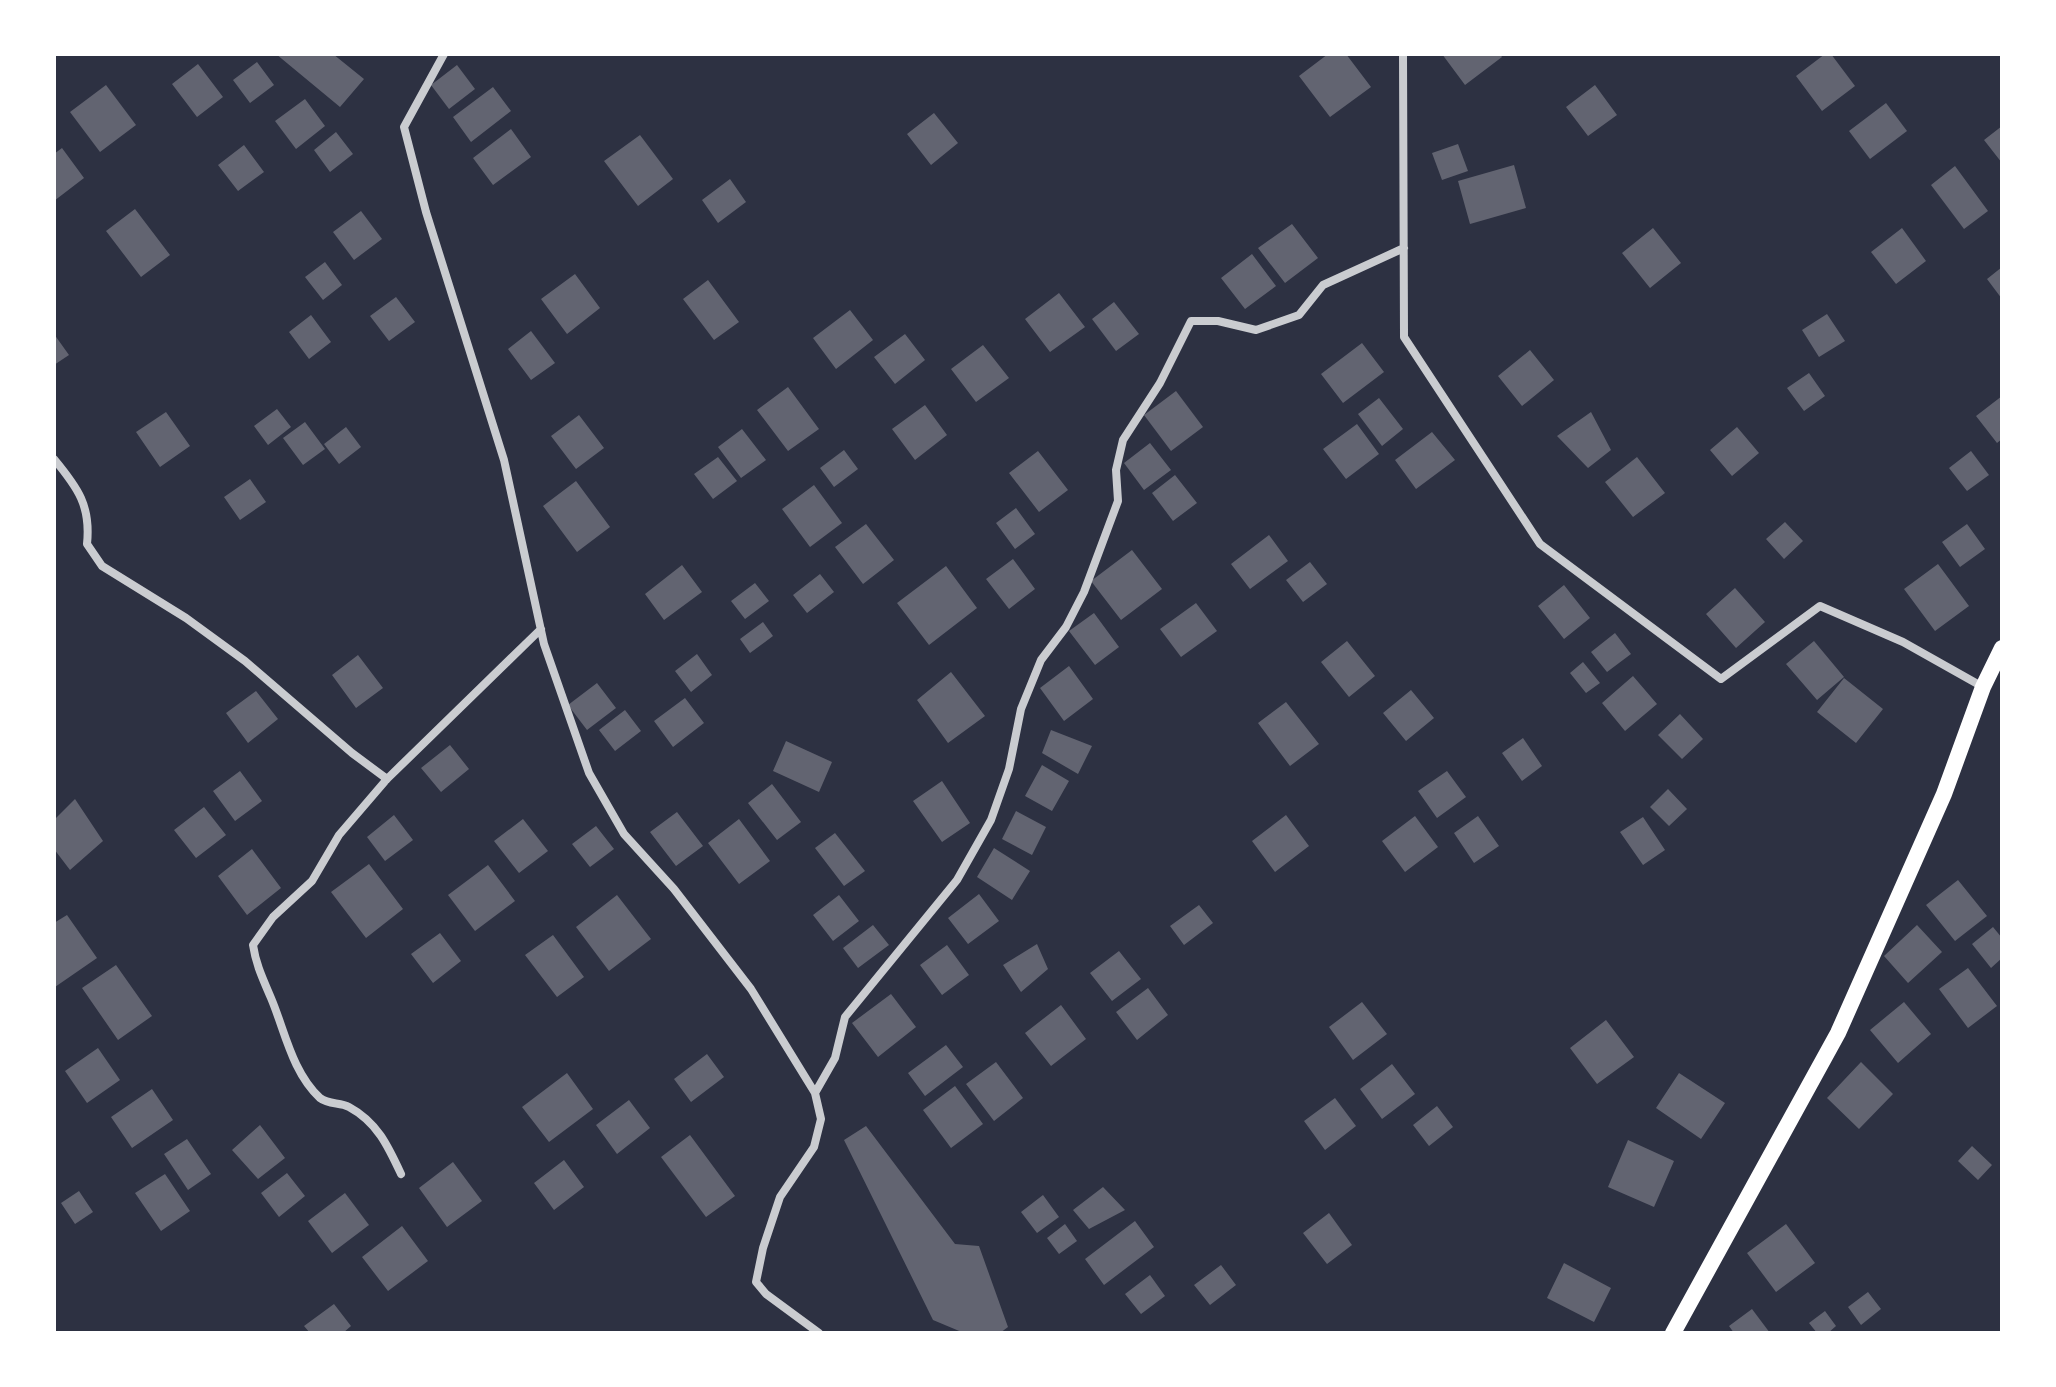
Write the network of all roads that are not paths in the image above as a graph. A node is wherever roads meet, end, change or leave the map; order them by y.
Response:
1 (444, 54) edge
2 (1403, 54) edge
3 (1404, 248) junction
4 (54, 459) edge
5 (541, 629) junction
6 (2002, 648) edge
7 (1983, 687) junction
8 (387, 779) junction
9 (815, 1093) junction
10 (401, 1174) dead end
11 (819, 1333) edge
12 (1673, 1333) edge

1 - 5 street
2 - 3 street
3 - 7 street
3 - 9 street
4 - 8 street
5 - 8 street
5 - 9 street
6 - 7 main road
7 - 12 main road
8 - 10 street
9 - 11 street

